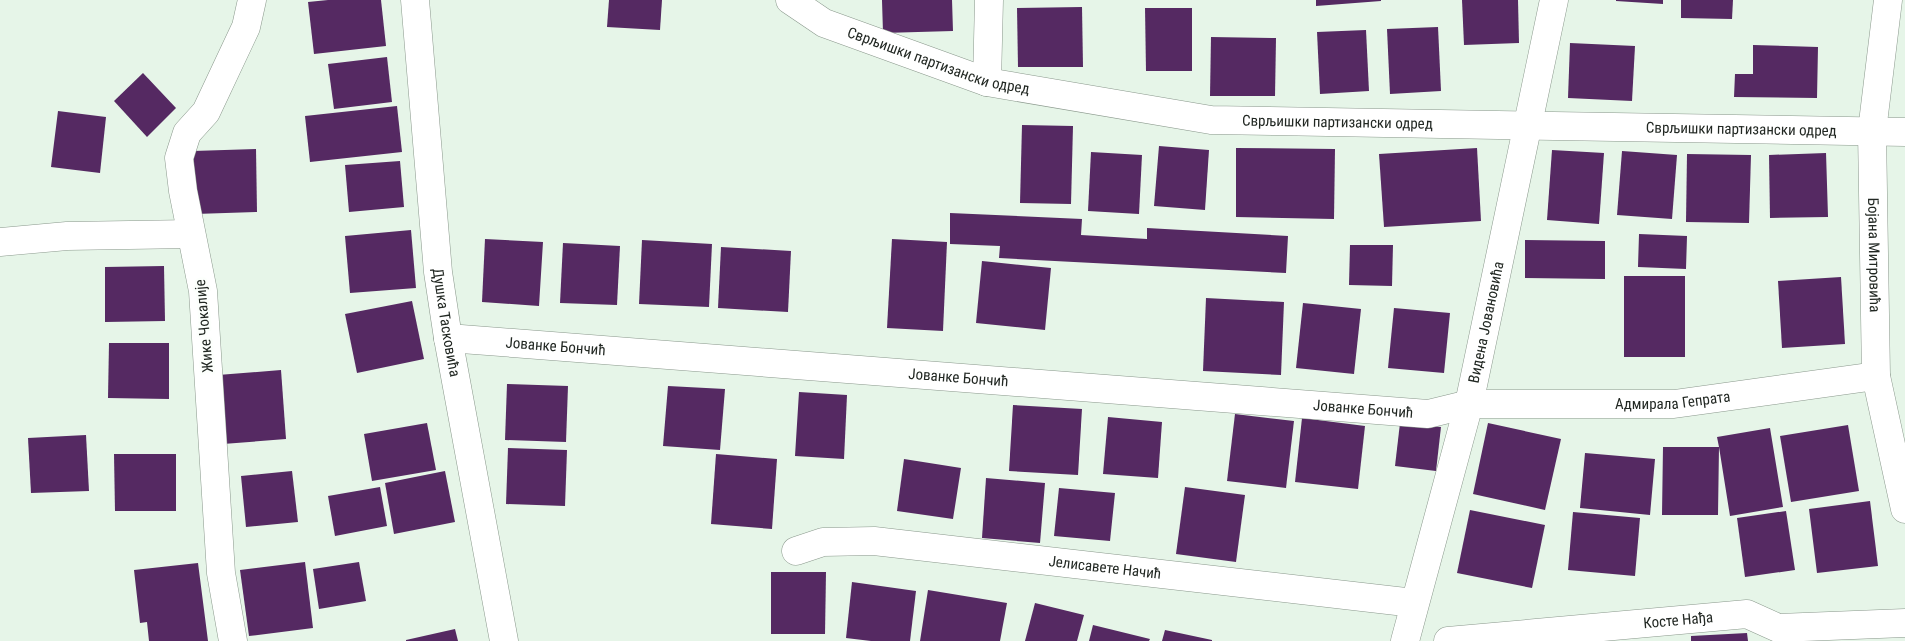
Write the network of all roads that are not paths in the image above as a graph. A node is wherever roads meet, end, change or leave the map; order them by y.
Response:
1 (252, 0) edge
2 (415, 0) edge
3 (790, 0) edge
4 (988, 0) edge
5 (1554, 0) edge
6 (1888, 0) edge
7 (987, 82) junction
8 (1528, 125) junction
9 (1872, 131) junction
10 (1905, 132) edge
11 (191, 234) junction
12 (0, 242) edge
13 (448, 338) junction
14 (1876, 376) junction
15 (1469, 404) junction
16 (1905, 509) edge
17 (796, 551) dead end
18 (1414, 603) junction
19 (1905, 622) edge
20 (233, 641) edge
21 (504, 641) edge
22 (1406, 641) edge
23 (1448, 641) edge

1 - 11 street, Жике Чокалије
2 - 13 street, Душка Тасковића
3 - 7 street, Сврљишки партизански одред
4 - 7 street
5 - 8 street, Видена Јовановића
6 - 9 street, Бојана Митровића
7 - 8 street, Сврљишки партизански одред
8 - 9 street, Сврљишки партизански одред
8 - 15 street, Видена Јовановића
9 - 10 street, Сврљишки партизански одред
9 - 14 street, Бојана Митровића
11 - 12 street
11 - 20 street, Жике Чокалије
13 - 15 street, Јованке Бончић
13 - 21 street, Душка Тасковића
14 - 15 street, Адмирала Гепрата
14 - 16 street, Бојана Митровића
15 - 18 street, Видена Јовановића
17 - 18 street, Јелисавете Начић
18 - 22 street, Видена Јовановића
19 - 23 street, Косте Нађа

